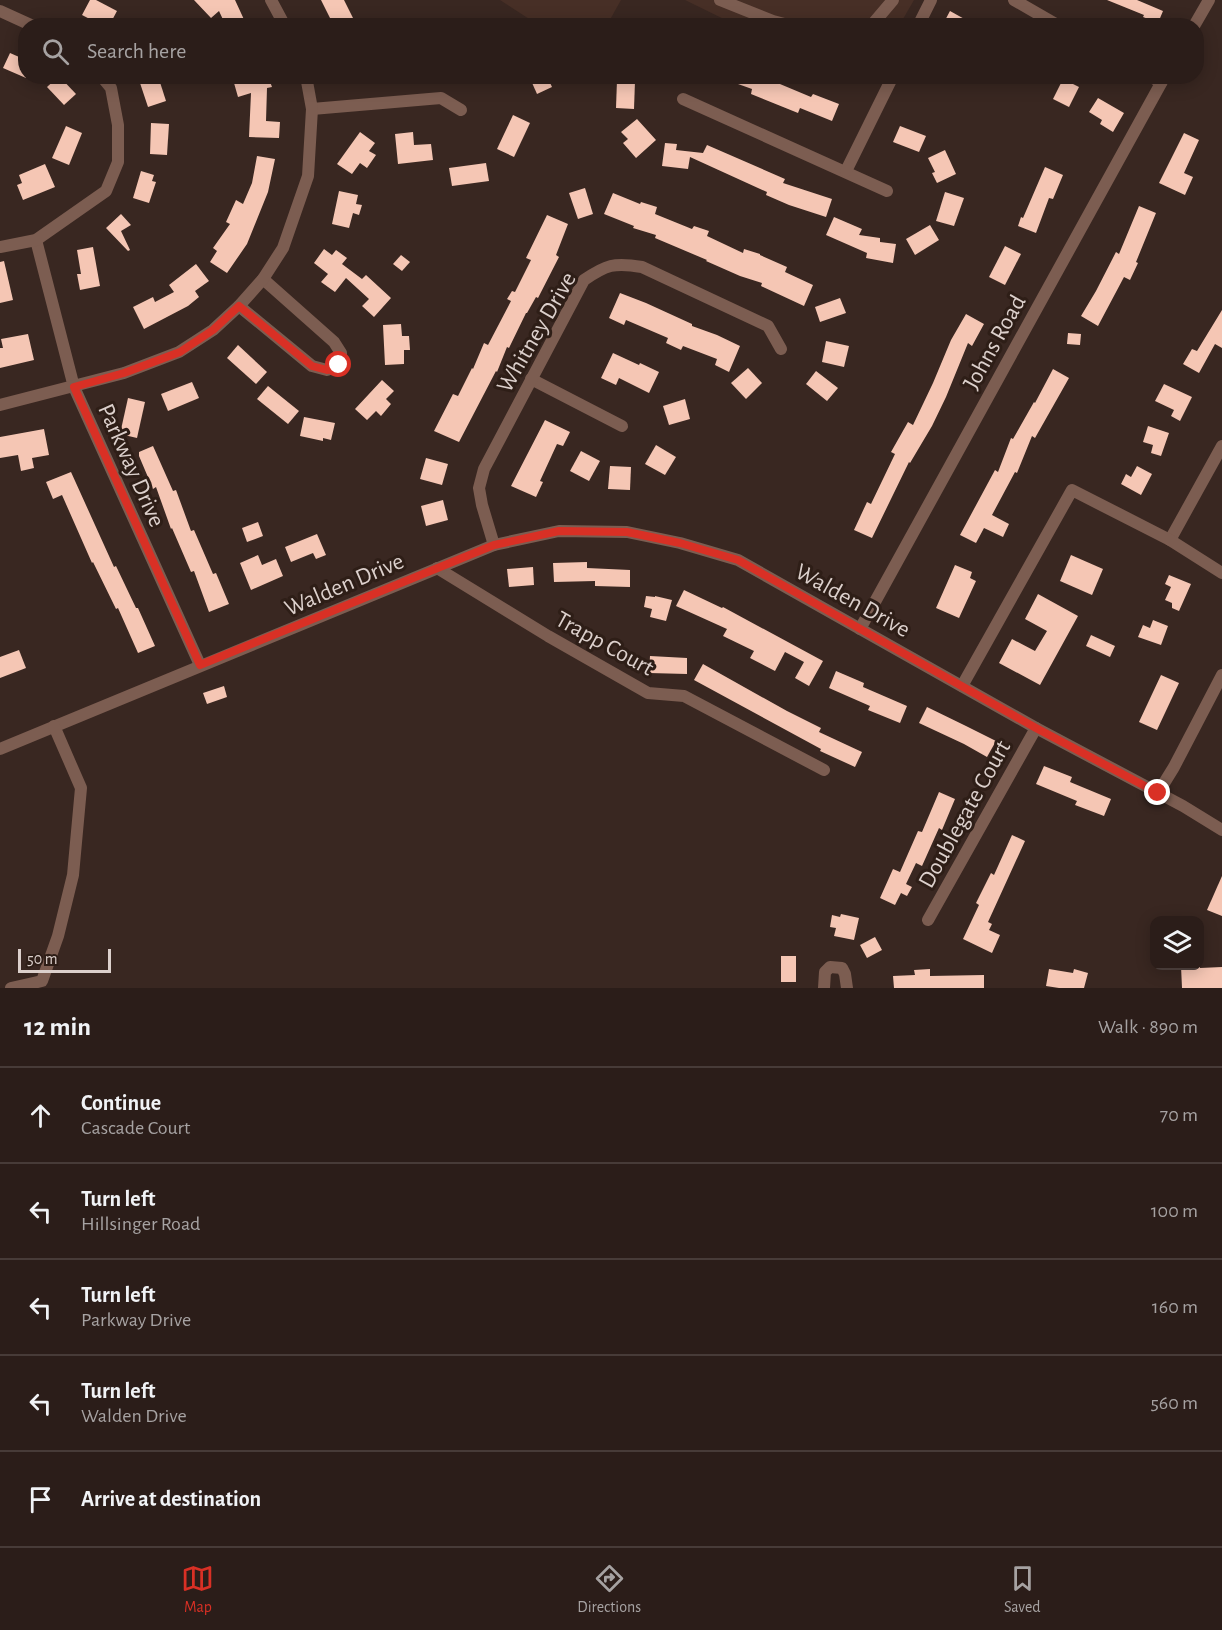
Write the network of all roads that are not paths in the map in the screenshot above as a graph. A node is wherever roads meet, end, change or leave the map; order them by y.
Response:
1 (271, 0) edge
2 (720, 0) edge
3 (893, 0) edge
4 (931, 0) edge
5 (1014, 0) edge
6 (1209, 0) edge
7 (0, 11) edge
8 (281, 18) edge
9 (765, 18) edge
10 (878, 18) edge
11 (922, 18) edge
12 (1045, 18) edge
13 (1199, 18) edge
14 (18, 19) edge
15 (108, 84) edge
16 (307, 84) edge
17 (889, 84) edge
18 (1161, 84) edge
19 (683, 99) dead end
20 (312, 109) junction
21 (461, 110) dead end
22 (846, 171) junction
23 (887, 191) dead end
24 (36, 240) junction
25 (0, 247) edge
26 (263, 279) junction
27 (239, 306) junction
28 (781, 349) dead end
29 (531, 379) junction
30 (74, 387) junction
31 (0, 405) edge
32 (622, 426) dead end
33 (1222, 446) edge
34 (1170, 540) junction
35 (494, 545) junction
36 (437, 568) junction
37 (1222, 573) edge
38 (860, 629) junction
39 (200, 665) junction
40 (1222, 675) edge
41 (962, 686) junction
42 (54, 726) junction
43 (1036, 728) junction
44 (0, 749) edge
45 (824, 770) dead end
46 (1158, 793) junction
47 (1222, 830) edge
48 (928, 920) dead end
49 (11, 988) edge
50 (824, 988) edge
51 (847, 988) edge

1 - 8 street
2 - 9 street
3 - 10 street
4 - 11 street
5 - 12 street
6 - 13 street
7 - 14 street
15 - 24 street
16 - 20 street
17 - 22 street
18 - 38 street, Johns Road
19 - 22 street
20 - 21 street
20 - 26 street
22 - 23 street
24 - 25 street
24 - 30 street, Parkway Drive
26 - 27 street
26 - 27 street
27 - 30 street
28 - 29 street, Whitney Drive
29 - 32 street
29 - 35 street, Whitney Drive
30 - 31 street
30 - 39 street, Parkway Drive
33 - 34 street
34 - 37 street
34 - 41 street
35 - 36 street, Walden Drive
35 - 38 street, Walden Drive
36 - 39 street, Walden Drive
36 - 45 street, Trapp Court
38 - 41 street, Walden Drive
39 - 42 street, Walden Drive
40 - 46 street
41 - 43 street, Walden Drive
42 - 44 street, Walden Drive
42 - 49 street
43 - 46 street, Walden Drive
43 - 48 street, Doublegate Court
46 - 47 street, Walden Drive
50 - 51 street

